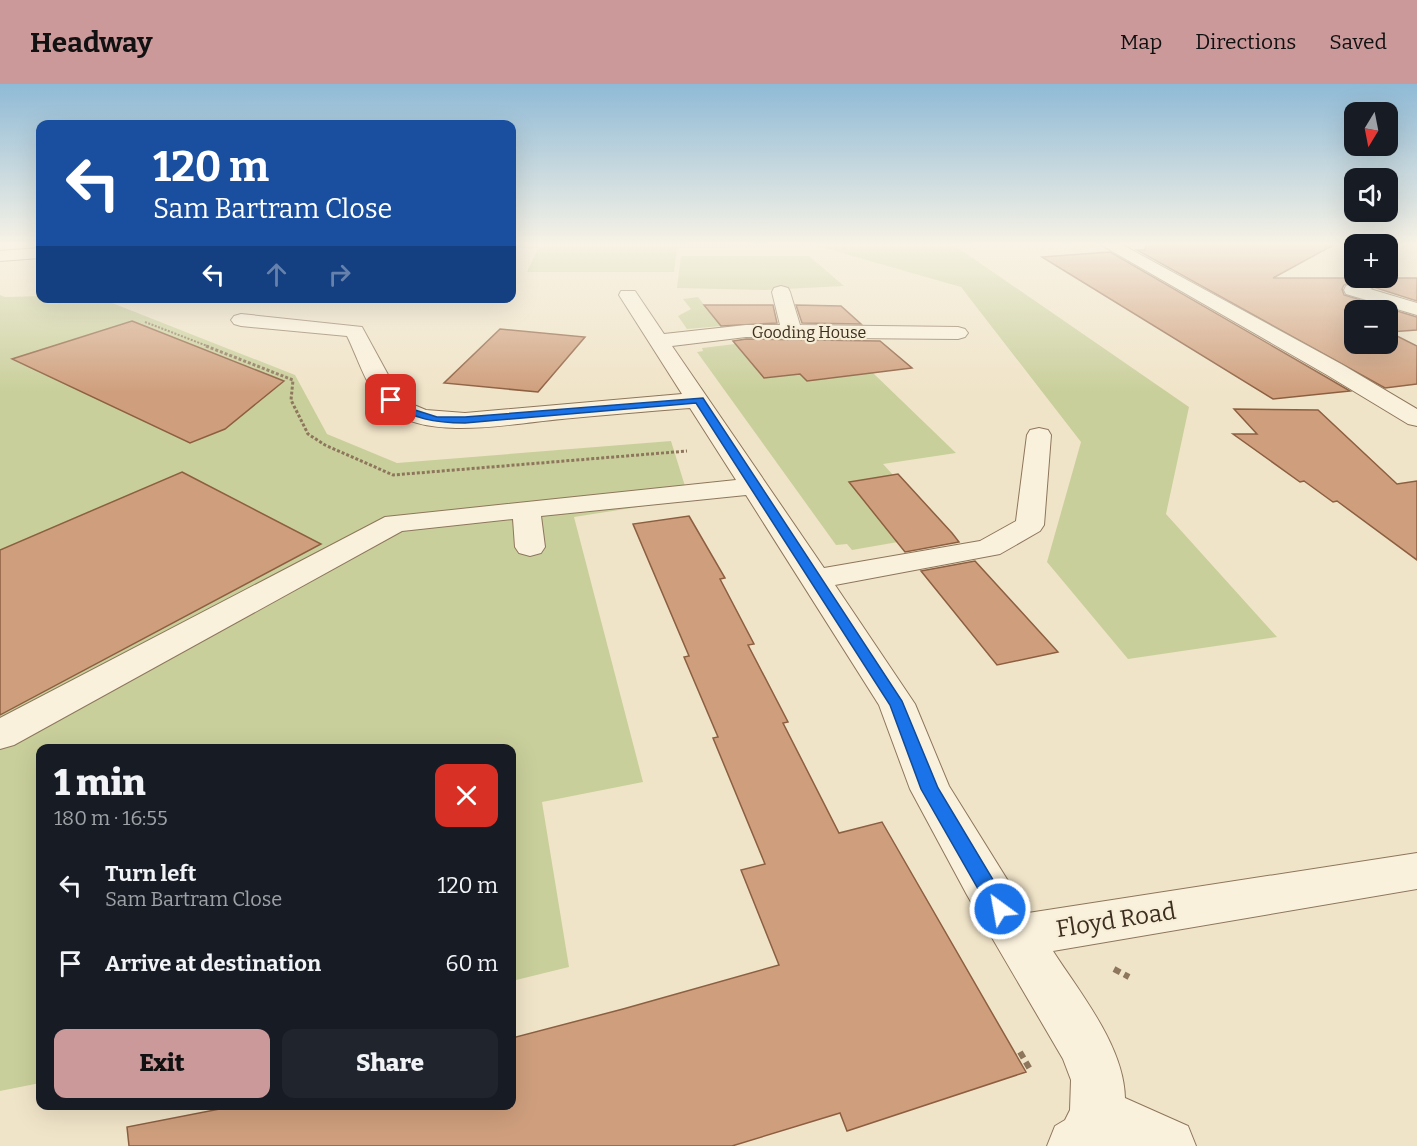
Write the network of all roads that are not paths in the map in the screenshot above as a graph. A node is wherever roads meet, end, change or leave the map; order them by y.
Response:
1 (781, 293) edge
2 (1197, 293) edge
3 (1362, 293) edge
4 (628, 295) dead end
5 (1417, 309) edge
6 (241, 320) dead end
7 (792, 331) junction
8 (958, 333) dead end
9 (661, 341) junction
10 (699, 400) junction
11 (1417, 418) edge
12 (1040, 435) dead end
13 (755, 486) junction
14 (526, 511) junction
15 (530, 547) dead end
16 (815, 579) junction
17 (0, 735) edge
18 (1417, 871) edge
19 (1017, 936) junction
20 (1086, 1130) edge
21 (1168, 1146) edge

1 - 7 street
2 - 11 street
3 - 5 street
4 - 9 street
6 - 10 street
7 - 8 street, Gooding House
7 - 9 street, Gooding House
9 - 10 street
10 - 13 street
12 - 16 street
13 - 14 street
13 - 16 street
14 - 15 street
14 - 17 street
16 - 19 street
18 - 19 street, Floyd Road
19 - 20 street
20 - 21 street

